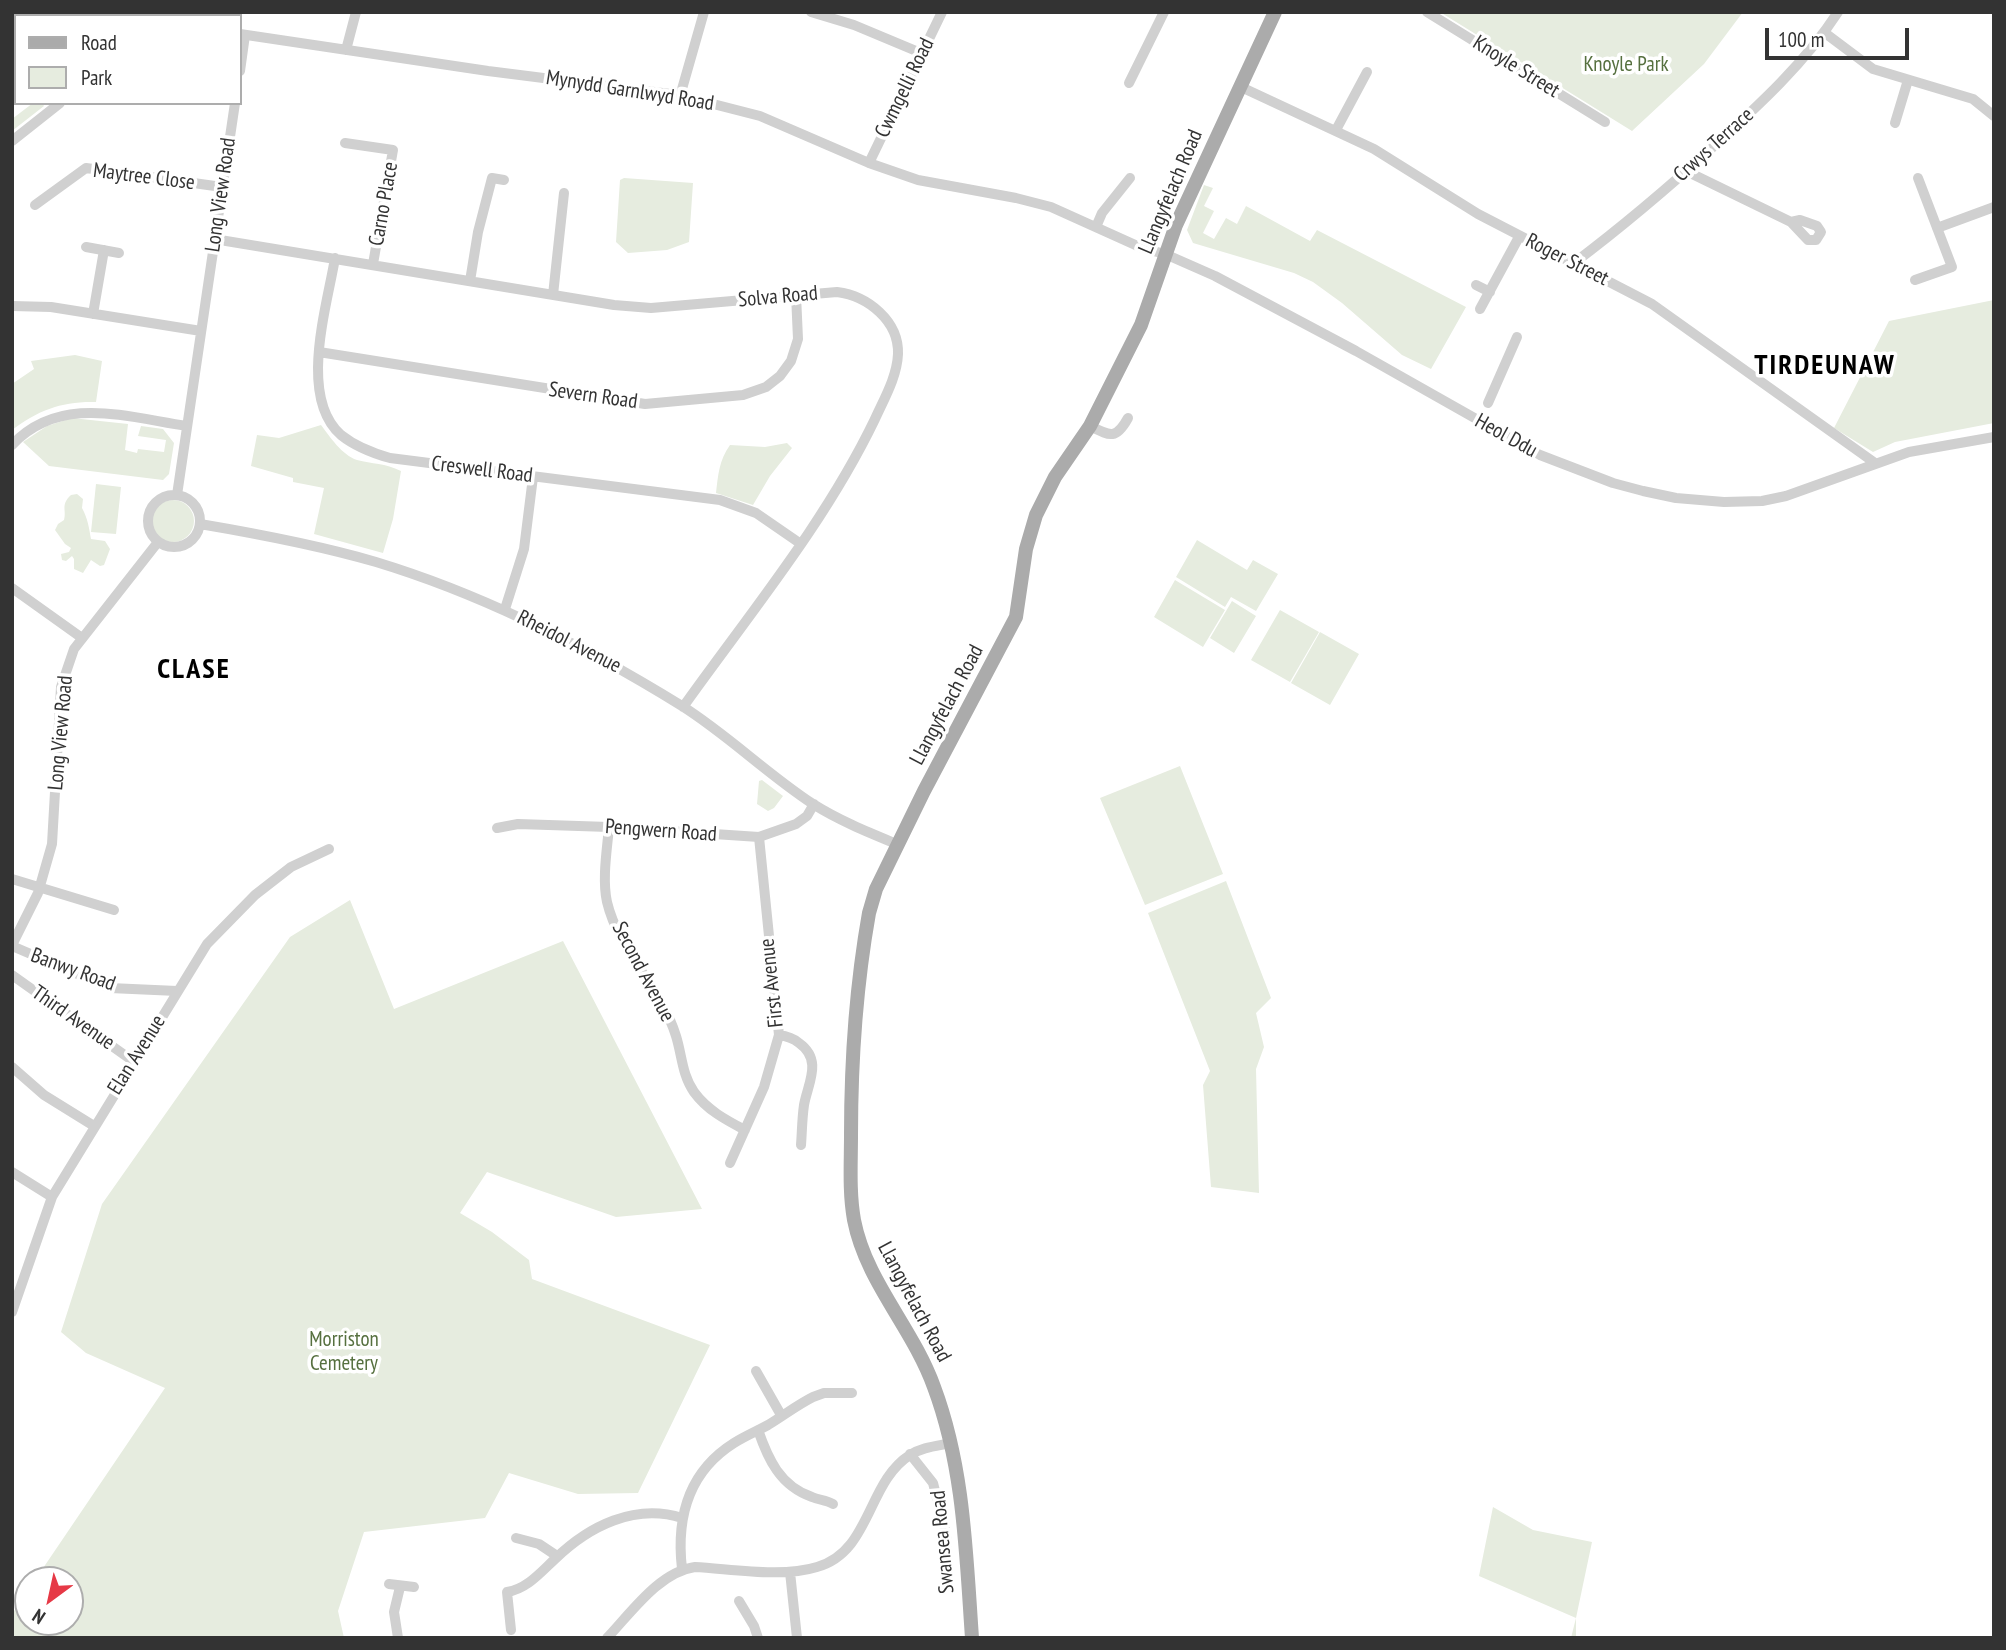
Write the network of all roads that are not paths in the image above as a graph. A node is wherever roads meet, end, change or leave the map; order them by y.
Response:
1 (356, 12) edge
2 (704, 12) edge
3 (811, 12) edge
4 (942, 12) edge
5 (1164, 12) edge
6 (1275, 12) edge
7 (1838, 12) edge
8 (1430, 13) edge
9 (1825, 33) junction
10 (242, 34) edge
11 (346, 50) junction
12 (921, 53) junction
13 (1367, 72) dead end
14 (1908, 80) junction
15 (1129, 83) dead end
16 (1241, 87) junction
17 (680, 96) junction
18 (57, 105) edge
19 (234, 105) edge
20 (1994, 116) edge
21 (1605, 122) dead end
22 (1895, 122) dead end
23 (1336, 130) junction
24 (12, 141) edge
25 (345, 143) dead end
26 (869, 163) junction
27 (1686, 171) junction
28 (1130, 178) dead end
29 (1918, 178) dead end
30 (503, 180) dead end
31 (222, 187) junction
32 (564, 193) dead end
33 (35, 205) dead end
34 (1994, 207) edge
35 (1791, 222) dead end
36 (1096, 227) junction
37 (1937, 228) junction
38 (1520, 236) junction
39 (214, 239) junction
40 (86, 247) dead end
41 (104, 250) junction
42 (119, 253) dead end
43 (1165, 254) junction
44 (335, 258) junction
45 (1574, 262) junction
46 (373, 264) junction
47 (1915, 280) dead end
48 (470, 281) junction
49 (1476, 285) dead end
50 (1490, 292) junction
51 (553, 295) junction
52 (796, 295) junction
53 (12, 306) edge
54 (1480, 309) dead end
55 (93, 314) junction
56 (201, 331) junction
57 (1517, 337) dead end
58 (319, 352) junction
59 (1488, 403) dead end
60 (1128, 418) dead end
61 (187, 426) junction
62 (1090, 426) junction
63 (1994, 438) edge
64 (12, 445) edge
65 (1875, 463) junction
66 (533, 477) junction
67 (177, 495) junction
68 (200, 524) junction
69 (158, 542) junction
70 (801, 544) junction
71 (12, 588) edge
72 (505, 609) junction
73 (82, 638) junction
74 (683, 707) junction
75 (814, 804) junction
76 (609, 827) junction
77 (496, 828) dead end
78 (759, 837) junction
79 (899, 845) junction
80 (329, 849) dead end
81 (12, 879) edge
82 (40, 886) junction
83 (114, 911) dead end
84 (12, 946) edge
85 (12, 975) edge
86 (177, 991) junction
87 (779, 1035) junction
88 (133, 1061) junction
89 (12, 1067) edge
90 (94, 1126) junction
91 (745, 1130) junction
92 (802, 1145) dead end
93 (730, 1163) dead end
94 (12, 1172) edge
95 (52, 1197) junction
96 (12, 1312) edge
97 (756, 1371) dead end
98 (852, 1393) dead end
99 (781, 1415) junction
100 (758, 1430) junction
101 (951, 1443) junction
102 (910, 1454) junction
103 (833, 1504) dead end
104 (682, 1518) junction
105 (516, 1538) dead end
106 (557, 1556) junction
107 (682, 1569) junction
108 (790, 1572) junction
109 (948, 1579) dead end
110 (414, 1587) dead end
111 (739, 1601) dead end
112 (511, 1630) dead end
113 (398, 1638) edge
114 (607, 1638) edge
115 (758, 1638) edge
116 (797, 1638) edge
117 (972, 1638) edge

1 - 11 street
2 - 17 street
3 - 12 street
4 - 12 street, Cwmgelli Road
5 - 15 street
6 - 16 main road, Llangyfelach Road
7 - 9 street, Crwys Terrace
8 - 21 street, Knoyle Street
9 - 14 street
9 - 27 street, Crwys Terrace
10 - 11 street, Mynydd Garnlwyd Road
11 - 17 street, Mynydd Garnlwyd Road
12 - 26 street, Cwmgelli Road
13 - 23 street
14 - 20 street
14 - 22 street
16 - 23 street, Roger Street
16 - 43 main road, Llangyfelach Road
17 - 26 street, Mynydd Garnlwyd Road
18 - 24 street
19 - 31 street, Long View Road
23 - 38 street, Roger Street
25 - 46 street, Carno Place
26 - 36 street, Mynydd Garnlwyd Road
27 - 35 street
27 - 45 street, Crwys Terrace
28 - 36 street
29 - 37 street
30 - 48 street
31 - 33 street, Maytree Close
31 - 39 street, Long View Road
32 - 51 street
34 - 37 street
36 - 43 street, Mynydd Garnlwyd Road
37 - 47 street
38 - 45 street, Roger Street
38 - 50 street
39 - 44 street, Solva Road
39 - 56 street, Long View Road
40 - 41 street
41 - 42 street
41 - 55 street
43 - 62 main road, Llangyfelach Road
43 - 65 street, Heol Ddu
44 - 46 street, Solva Road
44 - 58 street, Creswell Road
45 - 65 street, Roger Street
46 - 48 street, Solva Road
48 - 51 street, Solva Road
49 - 50 street
50 - 54 street
51 - 52 street, Solva Road
52 - 58 street, Severn Road
52 - 70 street, Solva Road
53 - 55 street
55 - 56 street
56 - 61 street, Long View Road
57 - 59 street
58 - 66 street, Creswell Road
60 - 62 street
61 - 64 street
61 - 67 street, Long View Road
62 - 79 main road, Llangyfelach Road
63 - 65 street, Heol Ddu
66 - 70 street, Creswell Road
66 - 72 street
67 - 68 street
67 - 69 street
68 - 69 street
68 - 72 street, Rheidol Avenue
69 - 73 street, Long View Road
70 - 74 street, Solva Road
71 - 73 street
72 - 74 street, Rheidol Avenue
73 - 82 street, Long View Road
74 - 75 street, Rheidol Avenue
75 - 78 street, Pengwern Road
75 - 79 street, Rheidol Avenue
76 - 77 street, Pengwern Road
76 - 78 street, Pengwern Road
76 - 91 street, Second Avenue
78 - 87 street, First Avenue
79 - 101 main road, Llangyfelach Road
80 - 86 street, Elan Avenue
81 - 82 street
82 - 83 street
82 - 84 street, Long View Road
84 - 86 street, Banwy Road
85 - 88 street, Third Avenue
86 - 88 street, Elan Avenue
87 - 91 street, First Avenue
87 - 92 street
88 - 90 street, Elan Avenue
89 - 90 street
90 - 95 street, Elan Avenue
91 - 93 street, First Avenue
94 - 95 street
95 - 96 street, Elan Avenue
97 - 99 street
98 - 99 street
99 - 100 street
100 - 103 street
100 - 104 street
101 - 102 street
101 - 117 main road, Swansea Road
102 - 108 street
102 - 109 street
104 - 106 street
104 - 107 street
105 - 106 street
106 - 112 street
107 - 108 street
107 - 114 street
108 - 116 street
110 - 113 street
111 - 115 street

